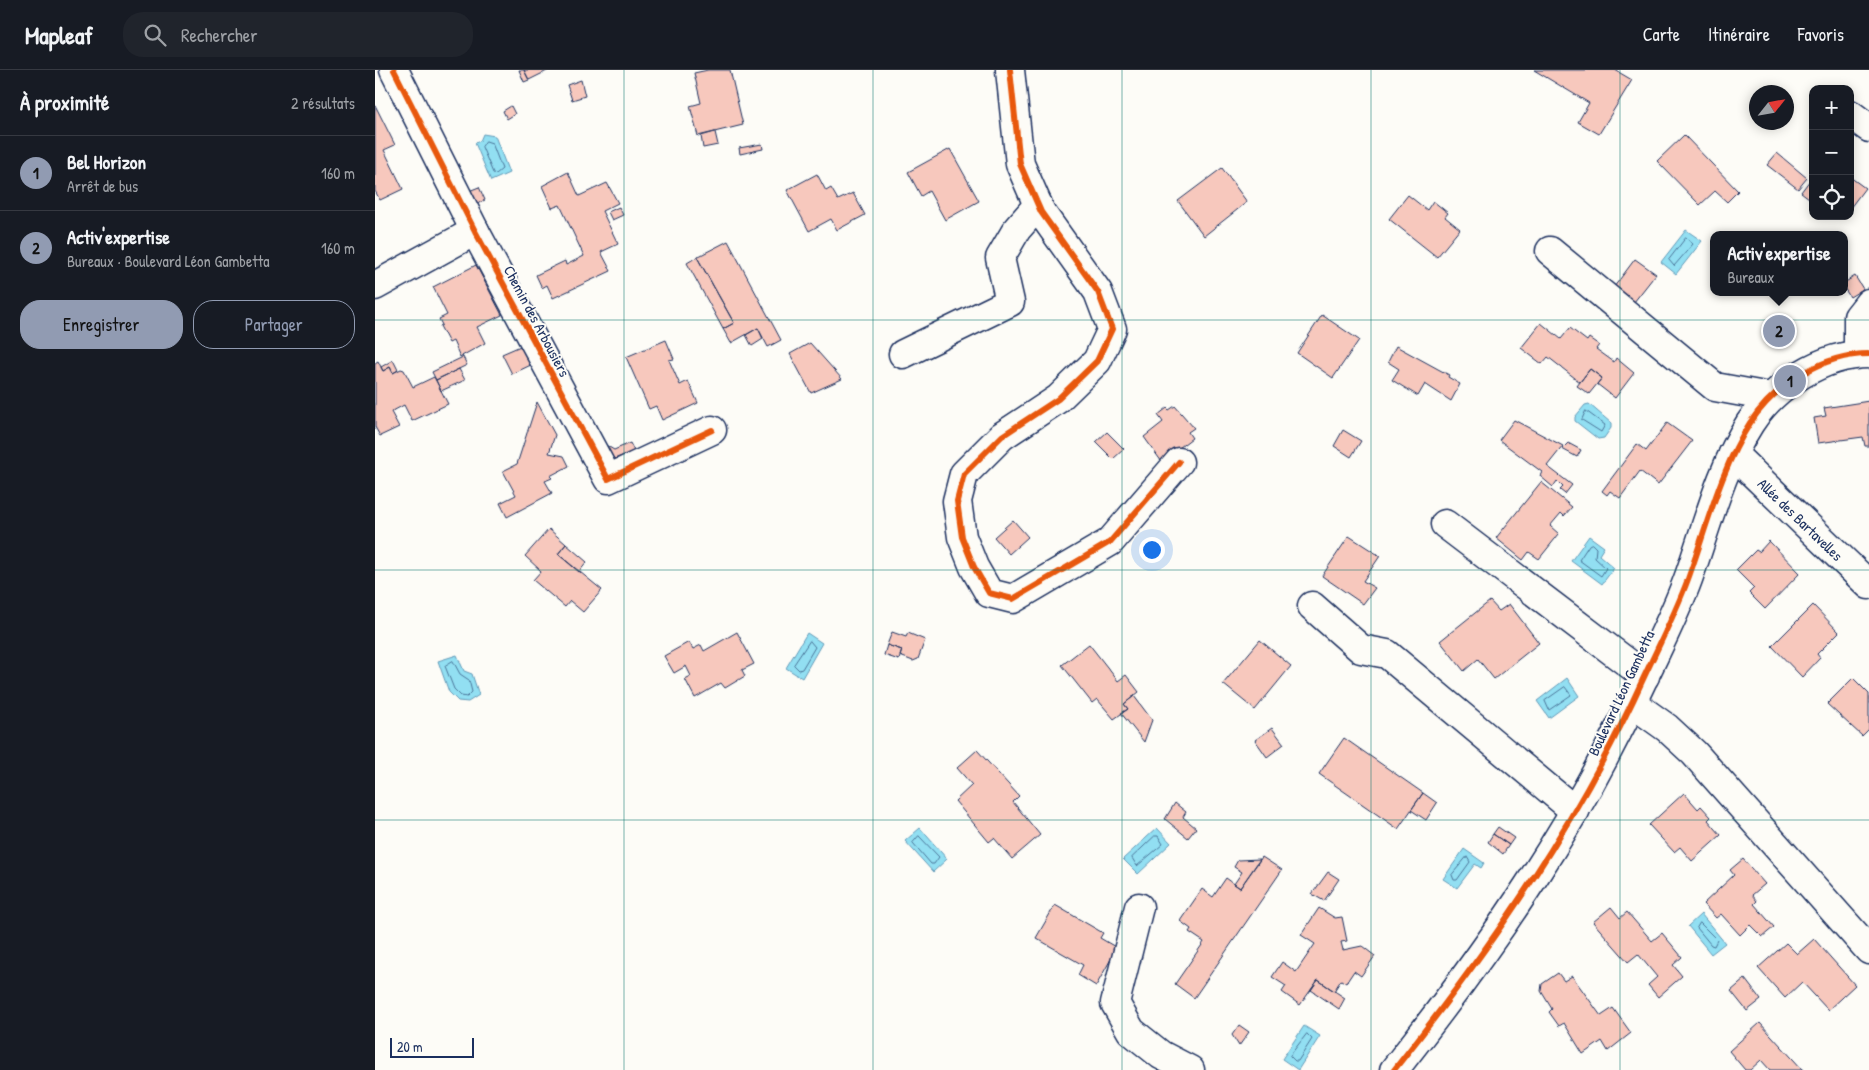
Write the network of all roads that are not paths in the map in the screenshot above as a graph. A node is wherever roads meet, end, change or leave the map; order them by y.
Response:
1 (394, 70) edge
2 (1010, 70) edge
3 (1854, 117) edge
4 (1869, 128) edge
5 (1038, 205) junction
6 (475, 232) junction
7 (1550, 251) dead end
8 (375, 286) edge
9 (1869, 302) edge
10 (903, 354) dead end
11 (1863, 354) edge
12 (1770, 397) junction
13 (712, 430) dead end
14 (1733, 454) junction
15 (1179, 462) dead end
16 (1445, 524) dead end
17 (1869, 585) edge
18 (1312, 606) dead end
19 (1645, 676) junction
20 (1632, 703) junction
21 (1575, 811) junction
22 (1139, 907) dead end
23 (1869, 950) edge
24 (1190, 1070) edge
25 (1394, 1070) edge

1 - 6 street, Chemin des Arbousiers
2 - 5 street
3 - 4 street
5 - 10 street
5 - 15 street
6 - 8 street
6 - 13 street, Chemin des Arbousiers
7 - 12 street
9 - 11 street
11 - 12 street, Boulevard Léon Gambetta
12 - 14 street, Boulevard Léon Gambetta
14 - 17 street, Allée des Bartavelles
14 - 19 street, Boulevard Léon Gambetta
16 - 19 street
18 - 21 street
19 - 20 street, Boulevard Léon Gambetta
20 - 21 street, Boulevard Léon Gambetta
20 - 23 street
21 - 25 street, Boulevard Léon Gambetta
22 - 24 street

